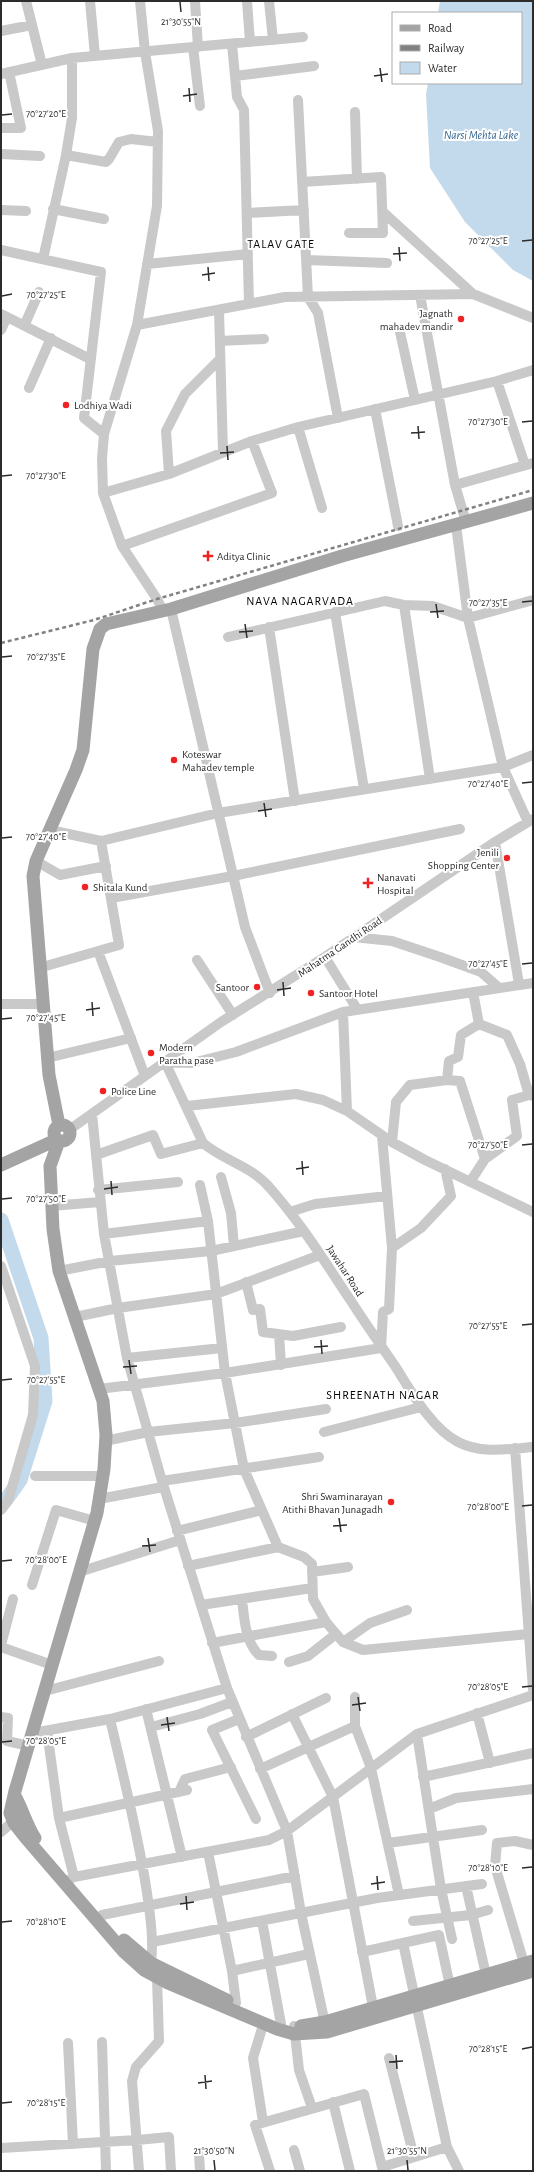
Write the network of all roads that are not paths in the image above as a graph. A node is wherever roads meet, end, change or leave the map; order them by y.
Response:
1 (26, 1) edge
2 (90, 1) edge
3 (140, 1) edge
4 (195, 1) edge
5 (247, 1) edge
6 (269, 1) edge
7 (32, 25) junction
8 (1, 31) edge
9 (303, 37) dead end
10 (273, 40) junction
11 (250, 42) junction
12 (232, 44) junction
13 (195, 47) junction
14 (145, 52) junction
15 (95, 56) junction
16 (72, 58) junction
17 (42, 65) junction
18 (314, 66) dead end
19 (5, 73) edge
20 (235, 76) junction
21 (298, 100) dead end
22 (200, 106) dead end
23 (354, 112) dead end
24 (1, 128) edge
25 (158, 142) junction
26 (1, 154) edge
27 (66, 155) junction
28 (40, 156) dead end
29 (356, 179) junction
30 (302, 182) junction
31 (53, 209) junction
32 (1, 210) edge
33 (304, 210) junction
34 (26, 211) dead end
35 (383, 212) junction
36 (247, 213) junction
37 (104, 219) dead end
38 (349, 233) dead end
39 (1, 250) edge
40 (248, 254) junction
41 (43, 259) junction
42 (307, 260) junction
43 (387, 263) dead end
44 (147, 264) junction
45 (39, 292) dead end
46 (473, 294) junction
47 (420, 295) junction
48 (308, 297) junction
49 (249, 304) junction
50 (219, 311) junction
51 (4, 315) edge
52 (533, 318) edge
53 (25, 324) junction
54 (137, 325) junction
55 (1, 330) edge
56 (400, 332) dead end
57 (51, 338) junction
58 (264, 339) dead end
59 (220, 341) junction
60 (90, 358) junction
61 (220, 359) junction
62 (533, 370) edge
63 (497, 381) junction
64 (29, 388) dead end
65 (440, 394) junction
66 (415, 400) junction
67 (375, 410) junction
68 (338, 418) junction
69 (298, 427) junction
70 (104, 434) junction
71 (252, 441) junction
72 (223, 452) junction
73 (529, 464) edge
74 (169, 474) junction
75 (455, 485) junction
76 (103, 493) junction
77 (533, 503) edge
78 (322, 508) dead end
79 (461, 523) junction
80 (398, 526) dead end
81 (122, 546) junction
82 (533, 600) edge
83 (404, 605) junction
84 (167, 610) junction
85 (335, 612) junction
86 (468, 618) junction
87 (269, 627) junction
88 (228, 637) dead end
89 (533, 755) edge
90 (503, 767) junction
91 (430, 779) junction
92 (364, 789) junction
93 (295, 801) junction
94 (218, 813) junction
95 (530, 821) edge
96 (460, 829) dead end
97 (50, 830) junction
98 (101, 841) junction
99 (495, 842) junction
100 (36, 861) junction
101 (106, 866) junction
102 (233, 876) junction
103 (111, 898) junction
104 (353, 937) junction
105 (98, 951) junction
106 (325, 957) junction
107 (197, 960) dead end
108 (39, 968) junction
109 (533, 983) edge
110 (519, 984) junction
111 (498, 987) junction
112 (473, 992) junction
113 (270, 993) junction
114 (1, 1004) edge
115 (42, 1004) junction
116 (357, 1009) junction
117 (343, 1012) junction
118 (233, 1015) junction
119 (479, 1024) junction
120 (131, 1038) junction
121 (47, 1058) junction
122 (164, 1062) junction
123 (145, 1076) junction
124 (447, 1080) junction
125 (531, 1096) edge
126 (187, 1106) junction
127 (347, 1111) junction
128 (92, 1114) junction
129 (59, 1133) junction
130 (382, 1136) junction
131 (392, 1142) junction
132 (203, 1143) junction
133 (96, 1155) junction
134 (8, 1156) edge
135 (485, 1159) junction
136 (1, 1165) edge
137 (445, 1169) junction
138 (221, 1177) dead end
139 (178, 1182) dead end
140 (470, 1182) junction
141 (200, 1185) dead end
142 (98, 1190) junction
143 (387, 1196) junction
144 (100, 1202) junction
145 (52, 1206) junction
146 (290, 1212) junction
147 (533, 1212) edge
148 (208, 1221) junction
149 (304, 1231) junction
150 (104, 1234) junction
151 (234, 1246) junction
152 (392, 1248) junction
153 (211, 1251) junction
154 (320, 1255) junction
155 (110, 1261) junction
156 (1, 1266) edge
157 (59, 1271) junction
158 (246, 1282) junction
159 (216, 1294) junction
160 (118, 1308) junction
161 (75, 1317) junction
162 (341, 1327) dead end
163 (279, 1334) junction
164 (222, 1348) junction
165 (381, 1348) junction
166 (127, 1358) junction
167 (281, 1365) junction
168 (225, 1374) junction
169 (134, 1384) junction
170 (99, 1389) junction
171 (421, 1407) junction
172 (326, 1408) dead end
173 (235, 1423) junction
174 (148, 1432) junction
175 (324, 1432) dead end
176 (105, 1441) junction
177 (533, 1447) edge
178 (515, 1448) junction
179 (319, 1457) dead end
180 (244, 1469) junction
181 (34, 1476) dead end
182 (103, 1476) junction
183 (163, 1484) junction
184 (99, 1499) junction
185 (1, 1510) edge
186 (262, 1510) junction
187 (95, 1521) junction
188 (179, 1535) junction
189 (278, 1547) junction
190 (188, 1566) junction
191 (348, 1567) dead end
192 (79, 1572) junction
193 (312, 1572) junction
194 (32, 1585) dead end
195 (312, 1588) junction
196 (13, 1599) dead end
197 (242, 1599) junction
198 (201, 1605) junction
199 (407, 1610) dead end
200 (326, 1622) junction
201 (248, 1636) junction
202 (339, 1638) junction
203 (530, 1639) edge
204 (212, 1643) junction
205 (1, 1646) edge
206 (272, 1656) dead end
207 (159, 1661) dead end
208 (288, 1662) dead end
209 (52, 1665) junction
210 (227, 1688) junction
211 (533, 1689) edge
212 (45, 1691) junction
213 (533, 1695) edge
214 (356, 1697) dead end
215 (326, 1698) dead end
216 (232, 1702) junction
217 (146, 1709) junction
218 (292, 1714) junction
219 (477, 1714) junction
220 (1, 1717) edge
221 (110, 1718) junction
222 (239, 1719) junction
223 (355, 1726) junction
224 (151, 1727) junction
225 (47, 1731) junction
226 (33, 1733) junction
227 (416, 1734) junction
228 (246, 1737) junction
229 (29, 1746) junction
230 (308, 1746) junction
231 (533, 1753) edge
232 (490, 1763) junction
233 (231, 1768) junction
234 (371, 1768) junction
235 (260, 1769) junction
236 (423, 1777) junction
237 (533, 1790) edge
238 (167, 1794) junction
239 (333, 1797) junction
240 (128, 1803) junction
241 (429, 1809) junction
242 (14, 1816) edge
243 (59, 1818) junction
244 (256, 1819) dead end
245 (482, 1830) dead end
246 (287, 1831) junction
247 (1, 1832) edge
248 (433, 1836) junction
249 (388, 1843) junction
250 (533, 1844) edge
251 (208, 1852) junction
252 (182, 1857) junction
253 (142, 1865) junction
254 (295, 1876) junction
255 (69, 1880) junction
256 (482, 1884) dead end
257 (466, 1886) junction
258 (442, 1889) junction
259 (216, 1891) junction
260 (400, 1895) junction
261 (353, 1902) junction
262 (148, 1904) junction
263 (488, 1910) dead end
264 (301, 1913) junction
265 (102, 1915) junction
266 (471, 1915) junction
267 (447, 1918) junction
268 (262, 1921) junction
269 (413, 1921) dead end
270 (224, 1928) junction
271 (452, 1939) dead end
272 (152, 1942) junction
273 (403, 1943) junction
274 (362, 1952) junction
275 (310, 1954) junction
276 (269, 1963) junction
277 (529, 1967) edge
278 (152, 1971) junction
279 (232, 1971) junction
280 (486, 1975) junction
281 (450, 1986) junction
282 (414, 2002) junction
283 (236, 2004) junction
284 (373, 2007) junction
285 (263, 2025) junction
286 (326, 2027) junction
287 (289, 2028) junction
288 (102, 2042) dead end
289 (68, 2043) dead end
290 (389, 2058) dead end
291 (333, 2102) junction
292 (312, 2108) junction
293 (263, 2122) junction
294 (137, 2140) junction
295 (105, 2142) junction
296 (73, 2144) junction
297 (447, 2147) junction
298 (1, 2148) edge
299 (294, 2150) dead end
300 (199, 2154) dead end
301 (414, 2157) junction
302 (382, 2169) edge
303 (106, 2171) edge
304 (139, 2171) edge
305 (171, 2171) edge
306 (200, 2171) edge
307 (270, 2171) edge
308 (300, 2171) edge
309 (350, 2171) edge
310 (459, 2171) edge

1 - 7 street
2 - 15 street
3 - 14 street
4 - 13 street
5 - 11 street
6 - 10 street
7 - 8 street
7 - 17 street
9 - 10 street
10 - 11 street
11 - 12 street
12 - 13 street
12 - 20 street
13 - 14 street
13 - 22 street
14 - 15 street
14 - 25 street
15 - 16 street
16 - 17 street
16 - 27 street
17 - 19 street
18 - 20 street
19 - 24 street
20 - 36 street
21 - 30 street
23 - 29 street
25 - 27 street
25 - 44 street
26 - 28 street
27 - 31 street
29 - 30 street
29 - 35 street
30 - 33 street
31 - 37 street
31 - 41 street
32 - 34 street
33 - 36 street
33 - 42 street
35 - 38 street
35 - 46 street
36 - 40 street
39 - 41 street
40 - 44 street
40 - 49 street
41 - 60 street
42 - 43 street
42 - 48 street
44 - 54 street
45 - 53 street
46 - 47 street
46 - 52 street
47 - 48 street
47 - 65 street
48 - 49 street
48 - 68 street
49 - 50 street
50 - 54 street
50 - 59 street
51 - 53 street
51 - 55 street
53 - 57 street
54 - 70 street
56 - 66 street
57 - 60 street
57 - 64 street
58 - 59 street
59 - 61 street
60 - 70 street
61 - 72 street
61 - 74 street
62 - 63 street
63 - 65 street
63 - 73 street
65 - 66 street
65 - 75 street
66 - 67 street
67 - 68 street
67 - 80 street
68 - 69 street
69 - 71 street
69 - 78 street
70 - 76 street
71 - 72 street
71 - 81 street
72 - 74 street
73 - 75 street
74 - 76 street
75 - 79 street
76 - 81 street
77 - 79 main road
79 - 84 main road
79 - 86 street
81 - 84 street
82 - 86 street
83 - 85 street
83 - 86 street
83 - 91 street
84 - 94 street
84 - 97 main road
85 - 87 street
85 - 92 street
86 - 90 street
87 - 88 street
87 - 93 street
89 - 90 street
90 - 91 street
90 - 95 street
91 - 92 street
92 - 93 street
93 - 94 street
94 - 98 street
94 - 102 street
95 - 99 street, Mahatma Gandhi Road
96 - 102 street
97 - 98 street
97 - 100 main road
98 - 101 street
99 - 104 street, Mahatma Gandhi Road
99 - 110 street
100 - 101 street
100 - 108 main road
101 - 103 street
102 - 103 street
102 - 113 street
103 - 105 street
104 - 106 street, Mahatma Gandhi Road
104 - 111 street
105 - 108 street
105 - 120 street
106 - 113 street, Mahatma Gandhi Road
106 - 116 street
107 - 118 street
108 - 115 main road
109 - 110 street
110 - 111 street
111 - 112 street
112 - 116 street
112 - 119 street
113 - 118 street, Mahatma Gandhi Road
114 - 115 street
115 - 121 main road
116 - 117 street
117 - 122 street
117 - 127 street
118 - 122 street, Mahatma Gandhi Road
119 - 124 street
119 - 125 street
120 - 121 street
120 - 123 street
121 - 129 main road
122 - 123 street, Mahatma Gandhi Road
122 - 126 street, Jawahar Road
123 - 128 street, Mahatma Gandhi Road
124 - 131 street
124 - 135 street
125 - 135 street
126 - 127 street
126 - 132 street, Jawahar Road
127 - 130 street
128 - 129 street, Mahatma Gandhi Road
128 - 133 street
129 - 134 main road, Mahatma Gandhi Road
129 - 145 main road
130 - 131 street
130 - 143 street
131 - 137 street
132 - 133 street
132 - 146 street, Jawahar Road
133 - 142 street
134 - 136 main road, Mahatma Gandhi Road
135 - 140 street
137 - 140 street
137 - 152 street
138 - 151 street
139 - 142 street
140 - 147 street
141 - 148 street
142 - 144 street
143 - 146 street
143 - 152 street
144 - 145 street
144 - 150 street
145 - 157 main road
146 - 149 street, Jawahar Road
148 - 150 street
148 - 153 street
149 - 151 street
149 - 154 street, Jawahar Road
150 - 155 street
151 - 153 street
152 - 165 street
153 - 155 street
153 - 159 street
154 - 158 street
154 - 165 street, Jawahar Road
155 - 157 street
155 - 160 street
156 - 185 street
157 - 161 main road
158 - 159 street
158 - 163 street
159 - 160 street
159 - 164 street
160 - 161 street
160 - 166 street
161 - 170 main road
162 - 163 street
163 - 167 street
164 - 166 street
164 - 168 street
165 - 167 street
165 - 171 street, Jawahar Road
166 - 169 street
167 - 168 street
168 - 169 street
168 - 173 street
169 - 170 street
169 - 174 street
170 - 176 main road
171 - 175 street
171 - 178 street, Jawahar Road
172 - 173 street
173 - 174 street
173 - 180 street
174 - 176 street
174 - 183 street
176 - 182 main road
177 - 178 street, Jawahar Road
178 - 203 street
179 - 180 street
180 - 183 street
180 - 186 street
181 - 182 street
182 - 184 main road
183 - 184 street
183 - 188 street
184 - 187 main road
186 - 188 street
186 - 189 street
187 - 192 main road
187 - 194 street
188 - 190 street
188 - 192 street
189 - 190 street
189 - 193 street
190 - 198 street
191 - 193 street
192 - 209 main road
193 - 195 street
195 - 197 street
195 - 200 street
196 - 205 street
197 - 198 street
197 - 201 street
198 - 204 street
199 - 202 street
200 - 201 street
200 - 202 street
201 - 204 street
201 - 206 street
202 - 203 street
202 - 208 street
203 - 211 street
204 - 210 street
205 - 209 street
207 - 212 street
209 - 212 main road
210 - 216 street
210 - 217 street
212 - 226 main road
213 - 219 street
214 - 223 street
215 - 218 street
216 - 222 street
216 - 224 street
217 - 221 street
217 - 224 street
218 - 228 street
218 - 230 street
219 - 227 street
219 - 232 street
220 - 229 street
221 - 225 street
221 - 240 street
222 - 228 street
222 - 233 street
223 - 230 street
223 - 234 street
224 - 238 street
225 - 226 street
225 - 243 street
226 - 229 main road
227 - 234 street
227 - 236 street
228 - 235 street
229 - 242 main road
230 - 235 street
230 - 239 street
231 - 232 street
232 - 236 street
233 - 238 street
233 - 244 street
234 - 239 street
234 - 249 street
235 - 246 street
236 - 241 street
237 - 241 street
238 - 240 street
238 - 252 street
239 - 246 street
239 - 261 street
240 - 243 street
240 - 253 street
241 - 248 street
242 - 247 street
242 - 255 main road
243 - 255 street
245 - 248 street
246 - 251 street
246 - 254 street
248 - 249 street
248 - 258 street
249 - 260 street
250 - 277 street
251 - 252 street
251 - 259 street
252 - 253 street
253 - 255 street
253 - 262 street
254 - 259 street
254 - 264 street
255 - 265 main road
255 - 278 main road
256 - 257 street
257 - 258 street
257 - 266 street
258 - 260 street
258 - 267 street
259 - 262 street
259 - 270 street
260 - 261 street
261 - 264 street
261 - 274 street
262 - 265 street
262 - 272 street
263 - 266 street
264 - 268 street
264 - 275 street
265 - 278 main road
266 - 267 street
266 - 280 street
267 - 269 street
267 - 271 street
268 - 270 street
268 - 276 street
270 - 272 street
270 - 279 street
272 - 278 street
273 - 274 street
273 - 281 street
273 - 282 street
274 - 284 street
275 - 276 street
275 - 286 street
276 - 279 street
276 - 287 street
277 - 280 main road
277 - 282 main road
278 - 283 main road
278 - 285 main road
278 - 294 street
279 - 283 street
280 - 281 main road
281 - 282 main road
282 - 284 main road
282 - 286 main road
282 - 297 street
283 - 287 main road
284 - 286 main road
285 - 287 main road
285 - 293 street
286 - 287 main road
287 - 292 street
288 - 295 street
289 - 296 street
290 - 301 street
291 - 292 street
291 - 302 street
291 - 309 street
292 - 293 street
293 - 307 street
294 - 295 street
294 - 304 street
294 - 305 street
295 - 296 street
295 - 303 street
296 - 298 street
297 - 301 street
297 - 310 street
299 - 308 street
300 - 306 street
301 - 302 street

